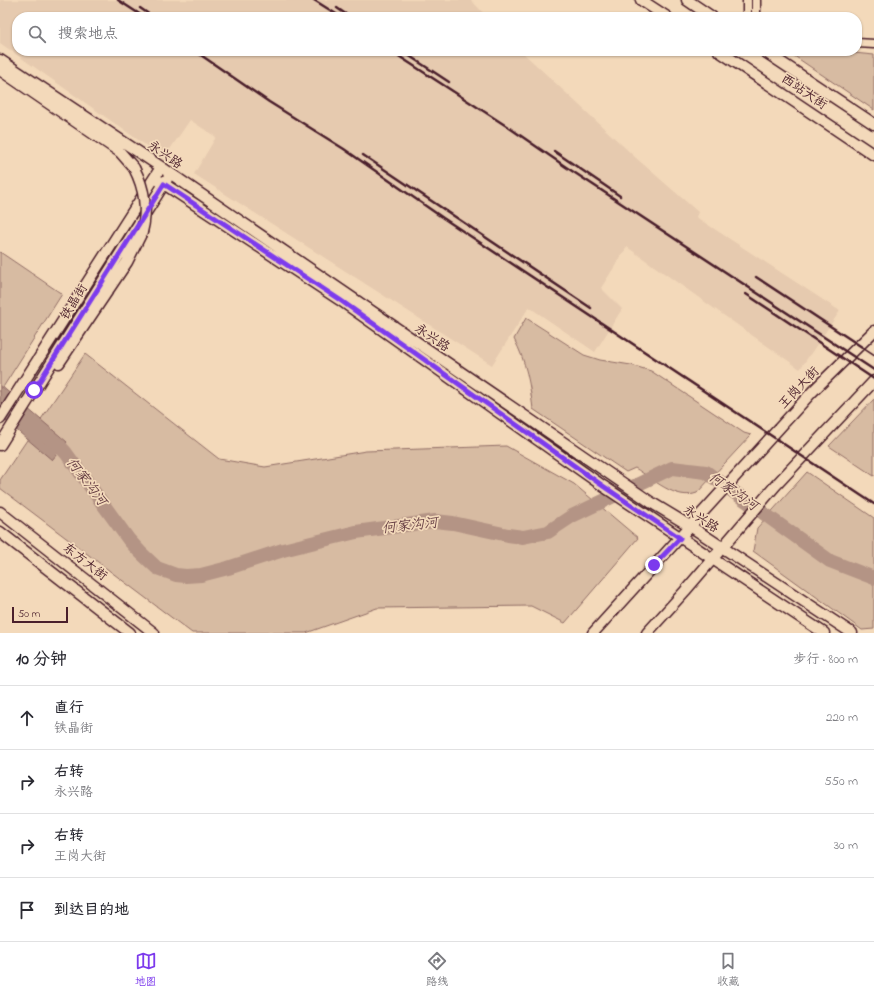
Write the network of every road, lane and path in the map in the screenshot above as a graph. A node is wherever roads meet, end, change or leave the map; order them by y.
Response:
1 (641, 0) edge
2 (687, 0) edge
3 (747, 0) edge
4 (756, 0) edge
5 (659, 12) edge
6 (705, 12) edge
7 (746, 12) edge
8 (756, 12) edge
9 (862, 43) edge
10 (874, 44) edge
11 (726, 56) edge
12 (772, 56) edge
13 (0, 60) edge
14 (0, 70) edge
15 (874, 124) edge
16 (874, 155) edge
17 (161, 167) junction
18 (170, 174) junction
19 (155, 178) junction
20 (164, 184) junction
21 (874, 331) edge
22 (874, 381) edge
23 (0, 419) edge
24 (1, 443) edge
25 (0, 512) edge
26 (690, 526) junction
27 (0, 532) edge
28 (680, 538) junction
29 (722, 548) junction
30 (713, 559) junction
31 (130, 633) edge
32 (154, 633) edge
33 (593, 633) edge
34 (647, 633) edge
35 (824, 633) edge
36 (852, 633) edge

1 - 5 main road
2 - 6 main road
3 - 7 street
4 - 8 street
9 - 10 street
11 - 16 main road, 西站大街
12 - 15 main road, 西站大街
13 - 17 main road, 永兴路
14 - 24 main road, bridge
17 - 18 main road, 永兴路
17 - 19 main road, 铁晶街
18 - 20 main road, 铁晶街
18 - 26 main road, 永兴路
19 - 20 main road, 永兴路
19 - 23 main road, 铁晶街
20 - 24 main road, 铁晶街
20 - 28 main road, 永兴路
21 - 26 main road, 王岗大街
22 - 29 main road
25 - 32 main road, 东方大街
26 - 28 main road
26 - 29 main road, 永兴路
27 - 31 main road
28 - 30 main road, 永兴路
28 - 33 main road
29 - 30 main road
29 - 36 main road, 永兴路
30 - 34 main road
30 - 35 main road, 永兴路

